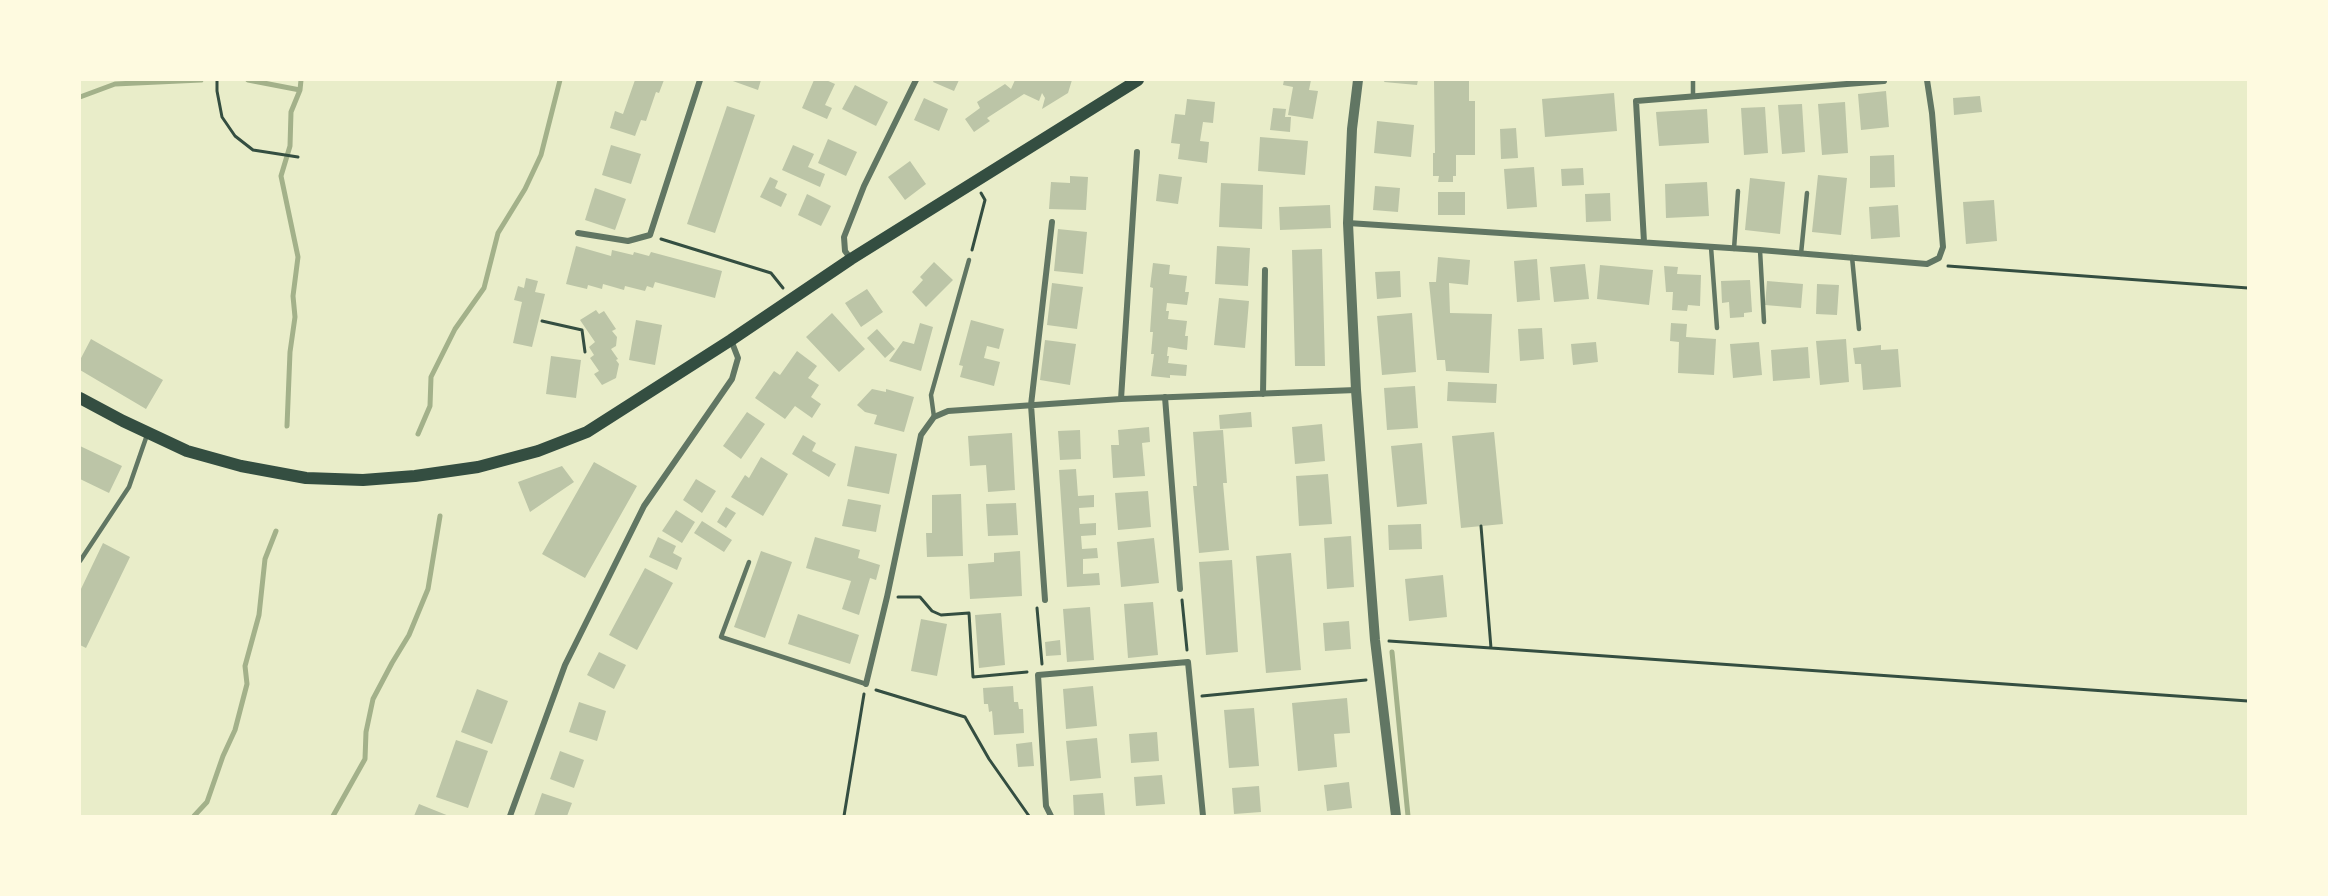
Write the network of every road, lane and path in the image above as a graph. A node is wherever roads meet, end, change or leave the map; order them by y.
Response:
1 (217, 80) edge
2 (700, 80) edge
3 (916, 80) edge
4 (1138, 80) edge
5 (1358, 80) edge
6 (1693, 80) edge
7 (1927, 80) edge
8 (1884, 81) edge
9 (1693, 96) junction
10 (1137, 152) dead end
11 (298, 157) dead end
12 (973, 182) junction
13 (1738, 191) dead end
14 (1807, 193) dead end
15 (1052, 222) dead end
16 (1348, 223) junction
17 (578, 232) dead end
18 (650, 235) junction
19 (1644, 242) junction
20 (1711, 247) junction
21 (1734, 249) junction
22 (1760, 250) junction
23 (1800, 254) junction
24 (1852, 257) junction
25 (851, 259) junction
26 (969, 260) joint
27 (1927, 264) junction
28 (1265, 270) dead end
29 (2248, 288) edge
30 (792, 299) junction
31 (542, 321) dead end
32 (1764, 322) dead end
33 (1717, 328) dead end
34 (1859, 329) dead end
35 (731, 340) junction
36 (585, 352) dead end
37 (1356, 390) junction
38 (1263, 394) junction
39 (1165, 397) junction
40 (80, 398) edge
41 (1121, 399) junction
42 (1031, 405) junction
43 (934, 417) junction
44 (148, 434) junction
45 (1481, 526) dead end
46 (80, 561) edge
47 (749, 562) dead end
48 (1180, 589) joint
49 (887, 597) junction
50 (1044, 600) joint
51 (1375, 640) junction
52 (1491, 648) junction
53 (1188, 662) junction
54 (1026, 672) dead end
55 (1043, 675) junction
56 (1380, 679) junction
57 (866, 684) junction
58 (1191, 697) junction
59 (2248, 701) edge
60 (510, 816) edge
61 (844, 816) edge
62 (1029, 816) edge
63 (1051, 816) edge
64 (1203, 816) edge
65 (1396, 816) edge

1 - 11 path
2 - 18 street
3 - 25 street
4 - 12 main road
5 - 16 street
6 - 9 lane
7 - 27 street
8 - 9 street
9 - 19 street
10 - 41 street
12 - 25 main road
12 - 26 path
13 - 21 lane
14 - 23 lane
15 - 42 street
16 - 19 street
16 - 37 street
17 - 18 street
18 - 30 path
19 - 20 street
20 - 21 street
20 - 33 lane
21 - 22 street
22 - 23 street
22 - 32 lane
23 - 24 street
24 - 27 street
24 - 34 lane
25 - 30 main road
26 - 43 lane
27 - 29 path
28 - 38 street
30 - 35 main road
31 - 36 path
35 - 44 main road
35 - 60 street
37 - 38 street
37 - 51 street
38 - 39 street
39 - 41 street
39 - 48 street
40 - 44 main road
41 - 42 street
42 - 43 street
42 - 50 street
43 - 49 street
44 - 46 lane
45 - 52 path
47 - 57 lane
48 - 53 path
49 - 54 path
49 - 57 street
50 - 55 path
51 - 52 path
51 - 56 street
52 - 59 path
53 - 55 street
53 - 58 street
55 - 63 street
56 - 58 path
56 - 65 street
57 - 61 path
57 - 62 path
58 - 64 street

